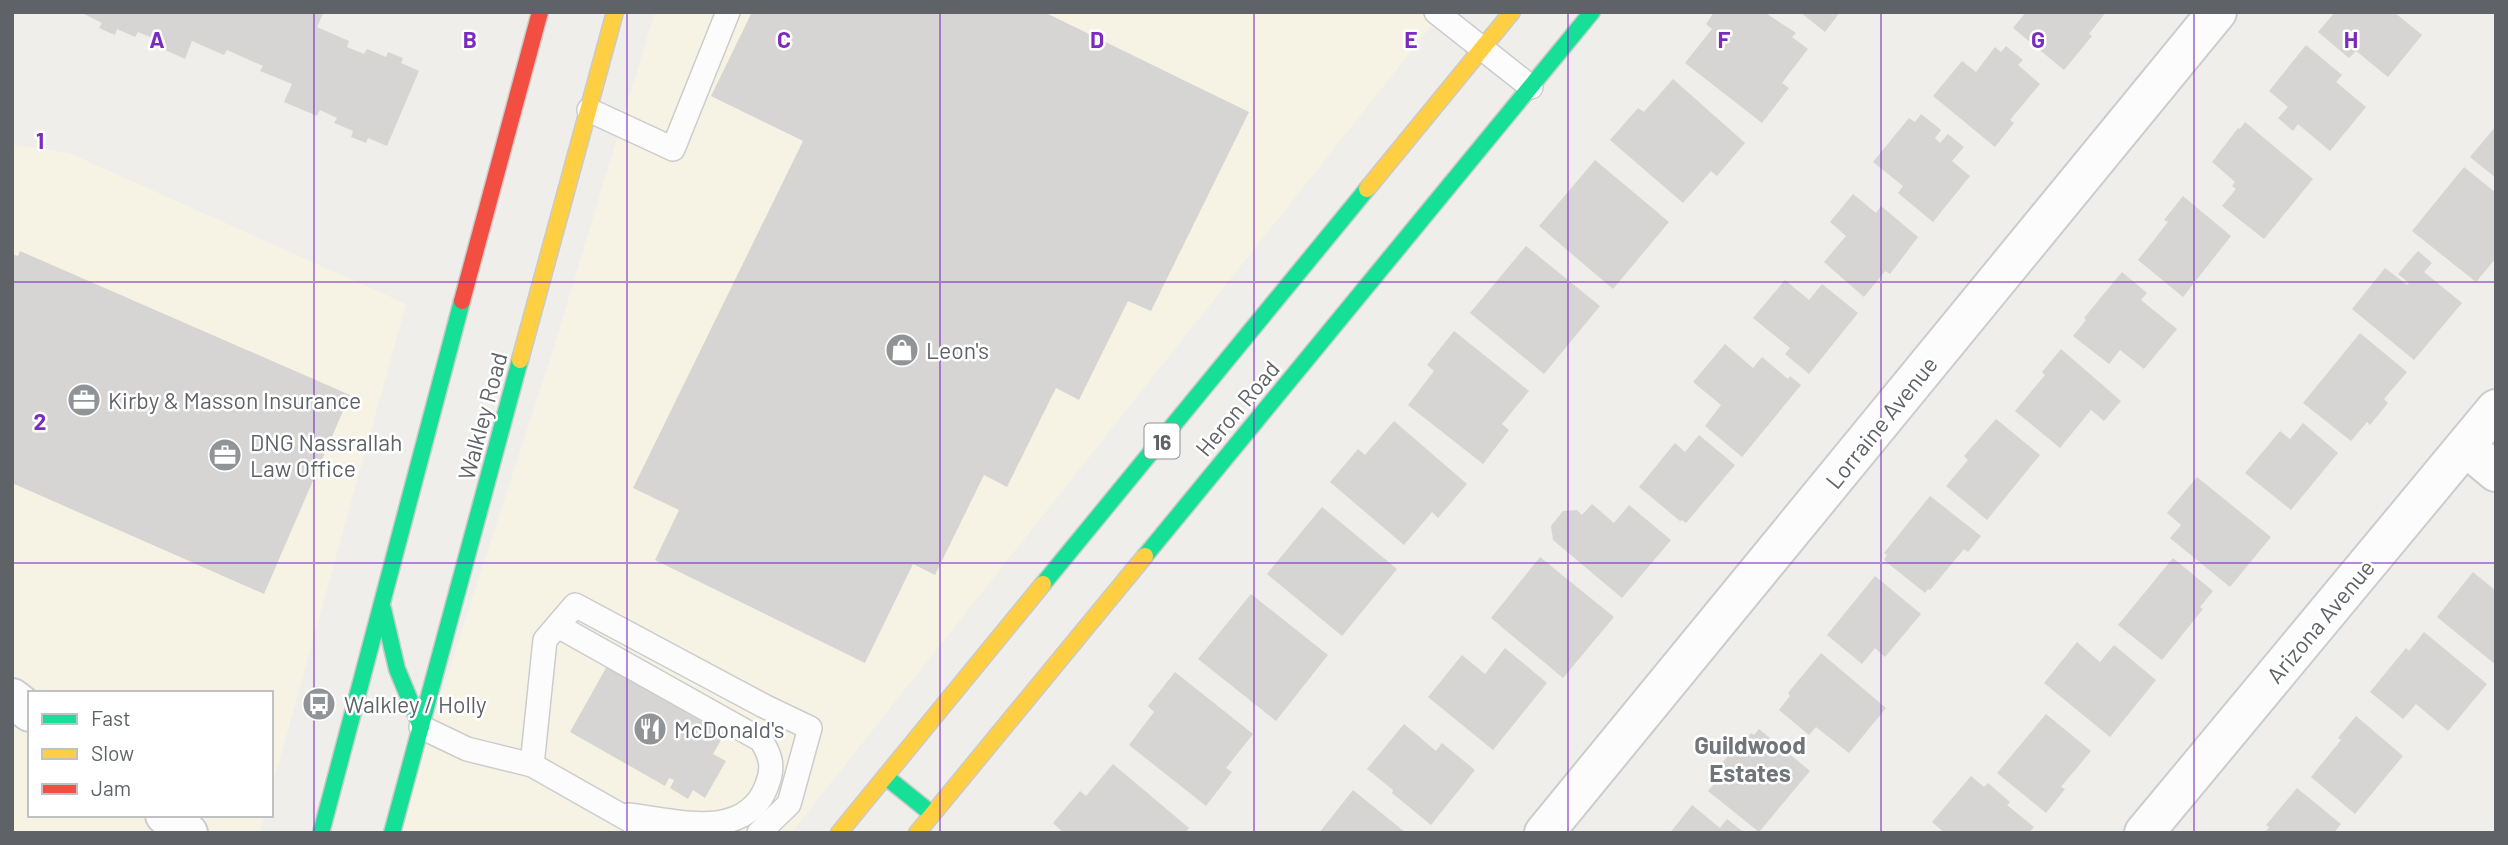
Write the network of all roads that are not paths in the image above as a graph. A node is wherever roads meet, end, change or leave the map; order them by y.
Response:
1 (540, 12) edge
2 (615, 12) edge
3 (728, 12) edge
4 (1436, 12) edge
5 (1512, 12) edge
6 (1592, 12) edge
7 (2217, 12) edge
8 (1484, 49) junction
9 (1531, 87) junction
10 (589, 110) junction
11 (2496, 410) edge
12 (2466, 447) junction
13 (2496, 471) edge
14 (382, 604) junction
15 (558, 626) junction
16 (12, 698) edge
17 (28, 710) edge
18 (421, 727) junction
19 (532, 765) junction
20 (886, 777) junction
21 (618, 814) junction
22 (932, 814) junction
23 (168, 817) edge
24 (188, 833) edge
25 (321, 833) edge
26 (392, 833) edge
27 (652, 833) edge
28 (759, 833) edge
29 (839, 833) edge
30 (917, 833) edge
31 (1544, 833) edge
32 (2144, 833) edge

1 - 14 main road
2 - 10 main road, Walkley Road
3 - 10 lane
4 - 8 lane
5 - 8 main road, Heron Road / 16
6 - 9 main road, Heron Road
7 - 31 street, Lorraine Avenue
8 - 9 lane
8 - 20 main road, Heron Road / 16
9 - 22 main road, Heron Road
10 - 18 main road, Walkley Road
11 - 12 street, Arizona Avenue
12 - 13 street
12 - 32 street, Arizona Avenue
14 - 18 main road
14 - 25 main road
15 - 19 lane
15 - 21 lane
15 - 28 lane
16 - 17 street
18 - 19 lane
18 - 26 main road, Walkley Road
19 - 21 lane
20 - 22 main road
20 - 29 main road, Heron Road / 16
21 - 27 lane
22 - 30 main road, Heron Road
23 - 24 street

